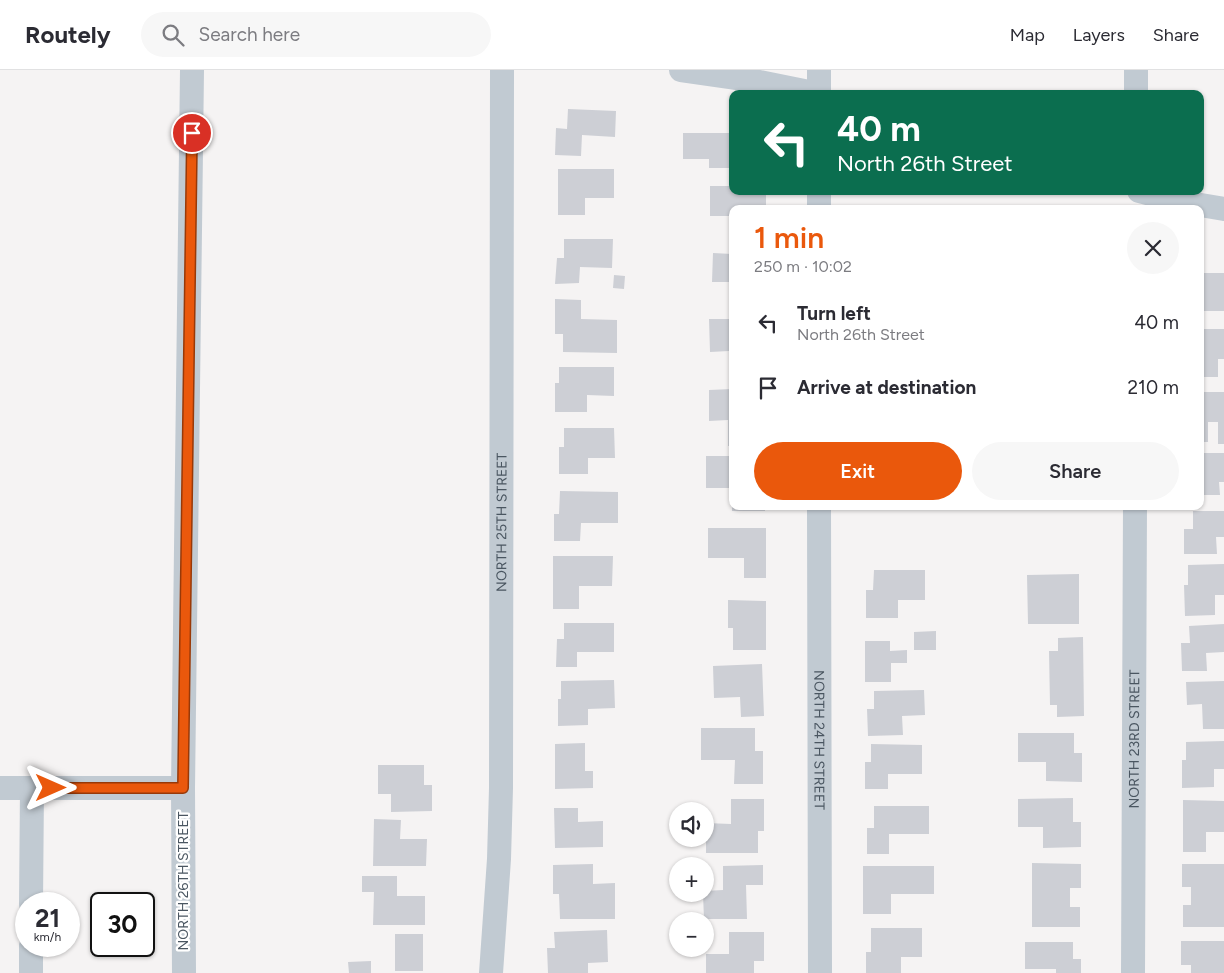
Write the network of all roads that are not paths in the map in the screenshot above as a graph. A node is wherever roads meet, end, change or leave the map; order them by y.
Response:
1 (192, 70) edge
2 (502, 70) edge
3 (681, 70) edge
4 (819, 70) edge
5 (1136, 70) edge
6 (799, 90) edge
7 (819, 90) edge
8 (1136, 90) edge
9 (1154, 195) edge
10 (1200, 205) edge
11 (1204, 206) edge
12 (1224, 209) edge
13 (819, 510) edge
14 (1135, 510) edge
15 (0, 788) edge
16 (32, 788) junction
17 (183, 788) junction
18 (31, 892) edge
19 (31, 957) edge
20 (30, 973) edge
21 (184, 973) edge
22 (491, 973) edge
23 (820, 973) edge
24 (1133, 973) edge

1 - 17 street, NORTH 26TH STREET
2 - 22 street, NORTH 25TH STREET
3 - 6 street
4 - 7 street
5 - 8 street
9 - 10 street
11 - 12 street
13 - 23 street, NORTH 24TH STREET
14 - 24 street, NORTH 23RD STREET
15 - 16 street
16 - 17 street
16 - 18 street
17 - 21 street, NORTH 26TH STREET
19 - 20 street

